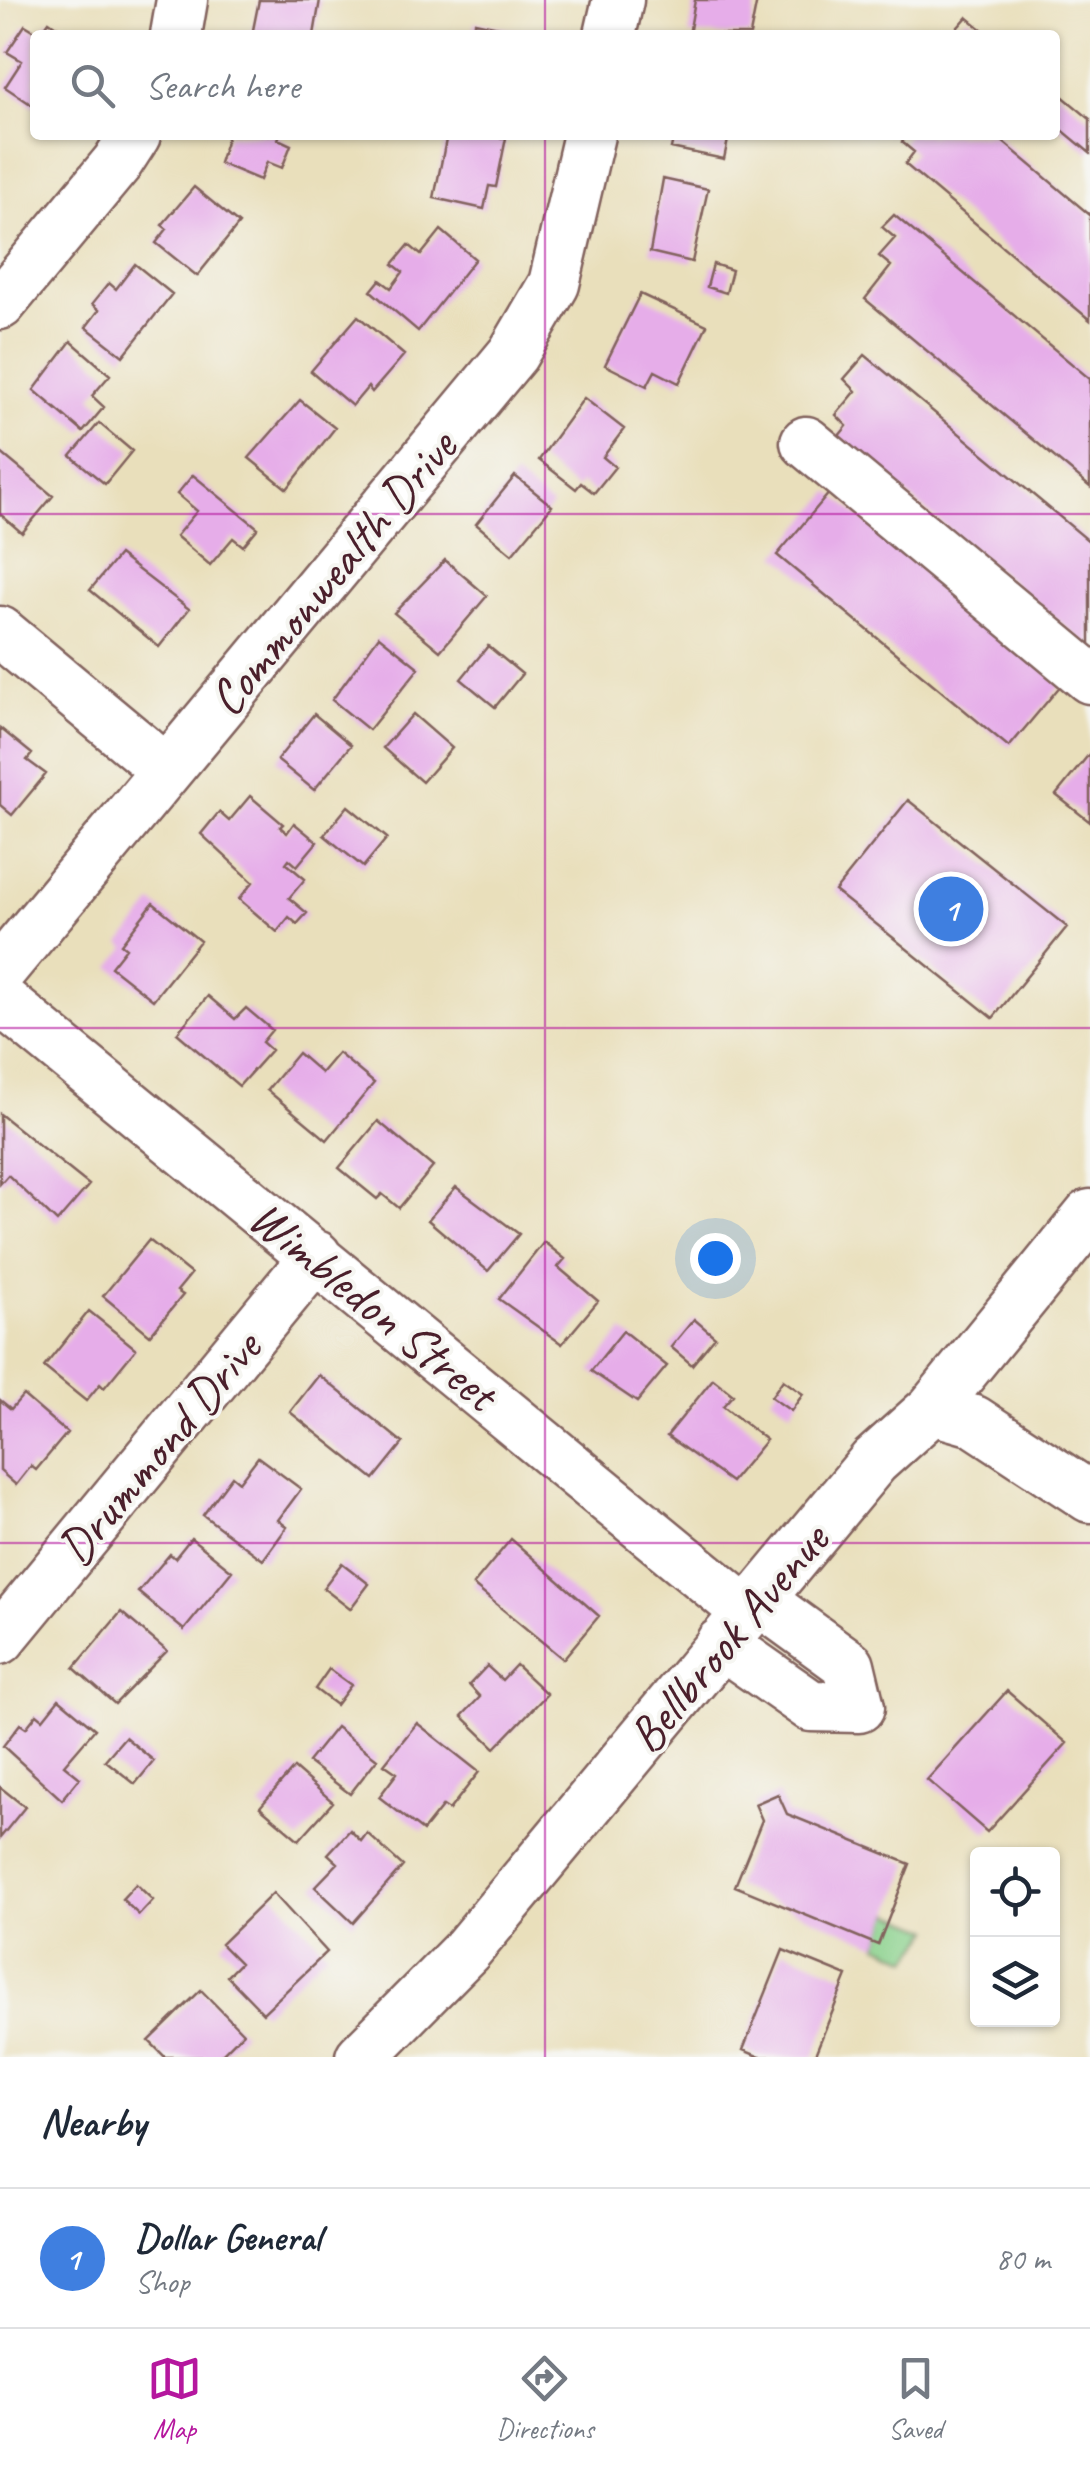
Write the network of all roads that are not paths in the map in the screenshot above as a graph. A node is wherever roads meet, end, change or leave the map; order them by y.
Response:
1 (182, 0) edge
2 (618, 0) edge
3 (177, 30) edge
4 (611, 30) edge
5 (132, 140) edge
6 (589, 140) edge
7 (0, 304) edge
8 (806, 442) dead end
9 (0, 632) edge
10 (1090, 678) edge
11 (166, 770) junction
12 (0, 970) edge
13 (0, 999) edge
14 (1090, 1215) edge
15 (316, 1256) junction
16 (932, 1409) junction
17 (1090, 1497) edge
18 (742, 1618) junction
19 (0, 1638) edge
20 (849, 1665) dead end
21 (360, 2057) edge

1 - 3 street
2 - 4 street
5 - 7 street
6 - 11 street, Commonwealth Drive
8 - 10 street
9 - 11 street
11 - 12 street, Commonwealth Drive
13 - 15 street, Wimbledon Street
14 - 16 street, Bellbrook Avenue
15 - 18 street, Wimbledon Street
15 - 19 street, Drummond Drive
16 - 17 street
16 - 18 street, Bellbrook Avenue
18 - 20 street, Wimbledon Street
18 - 21 street, Bellbrook Avenue

